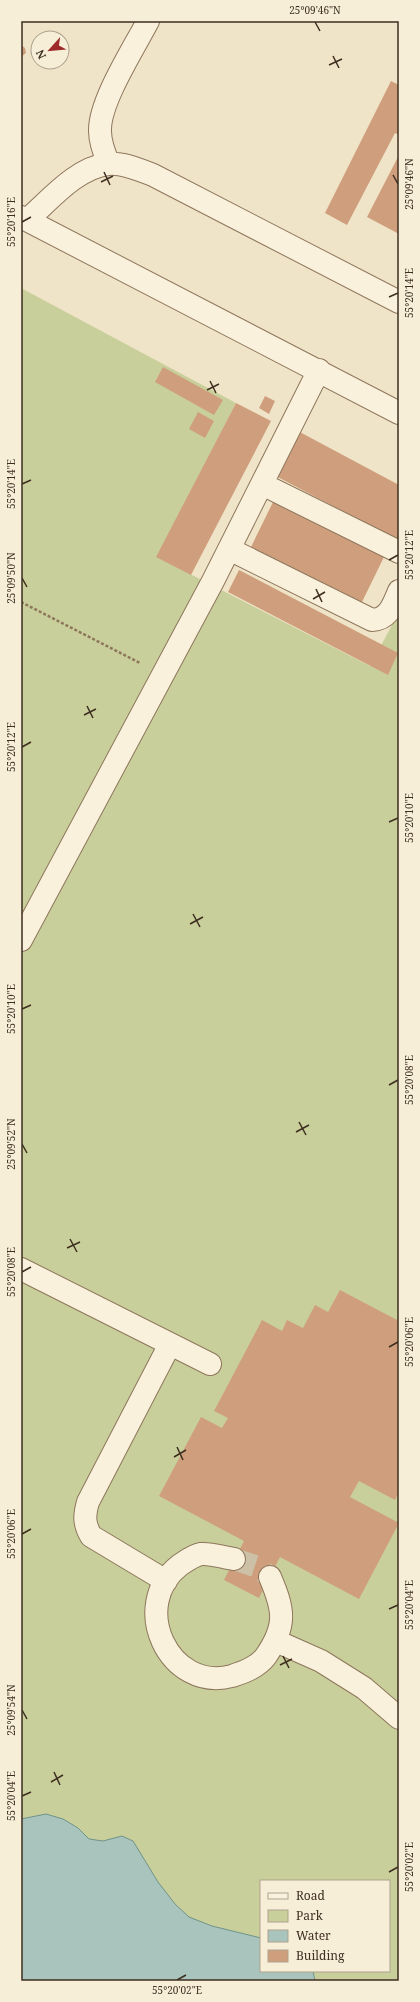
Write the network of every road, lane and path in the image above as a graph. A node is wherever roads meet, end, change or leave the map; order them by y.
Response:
1 (148, 21) edge
2 (109, 164) junction
3 (24, 219) edge
4 (399, 302) edge
5 (318, 370) junction
6 (399, 413) edge
7 (262, 484) junction
8 (229, 548) junction
9 (399, 552) edge
10 (399, 591) edge
11 (21, 602) edge
12 (162, 675) junction
13 (21, 940) edge
14 (21, 1269) edge
15 (170, 1344) junction
16 (210, 1364) dead end
17 (234, 1559) tunnel mouth
18 (270, 1577) tunnel mouth
19 (166, 1581) junction
20 (276, 1641) junction
21 (399, 1718) edge

1 - 2 street
2 - 3 street
2 - 4 street
3 - 5 street
5 - 6 street
5 - 7 street
7 - 8 street
7 - 9 street
8 - 10 street
8 - 12 street
11 - 12 path
12 - 13 street
14 - 15 street
15 - 16 street
15 - 19 street
17 - 19 street
18 - 20 street
19 - 20 street
20 - 21 street

